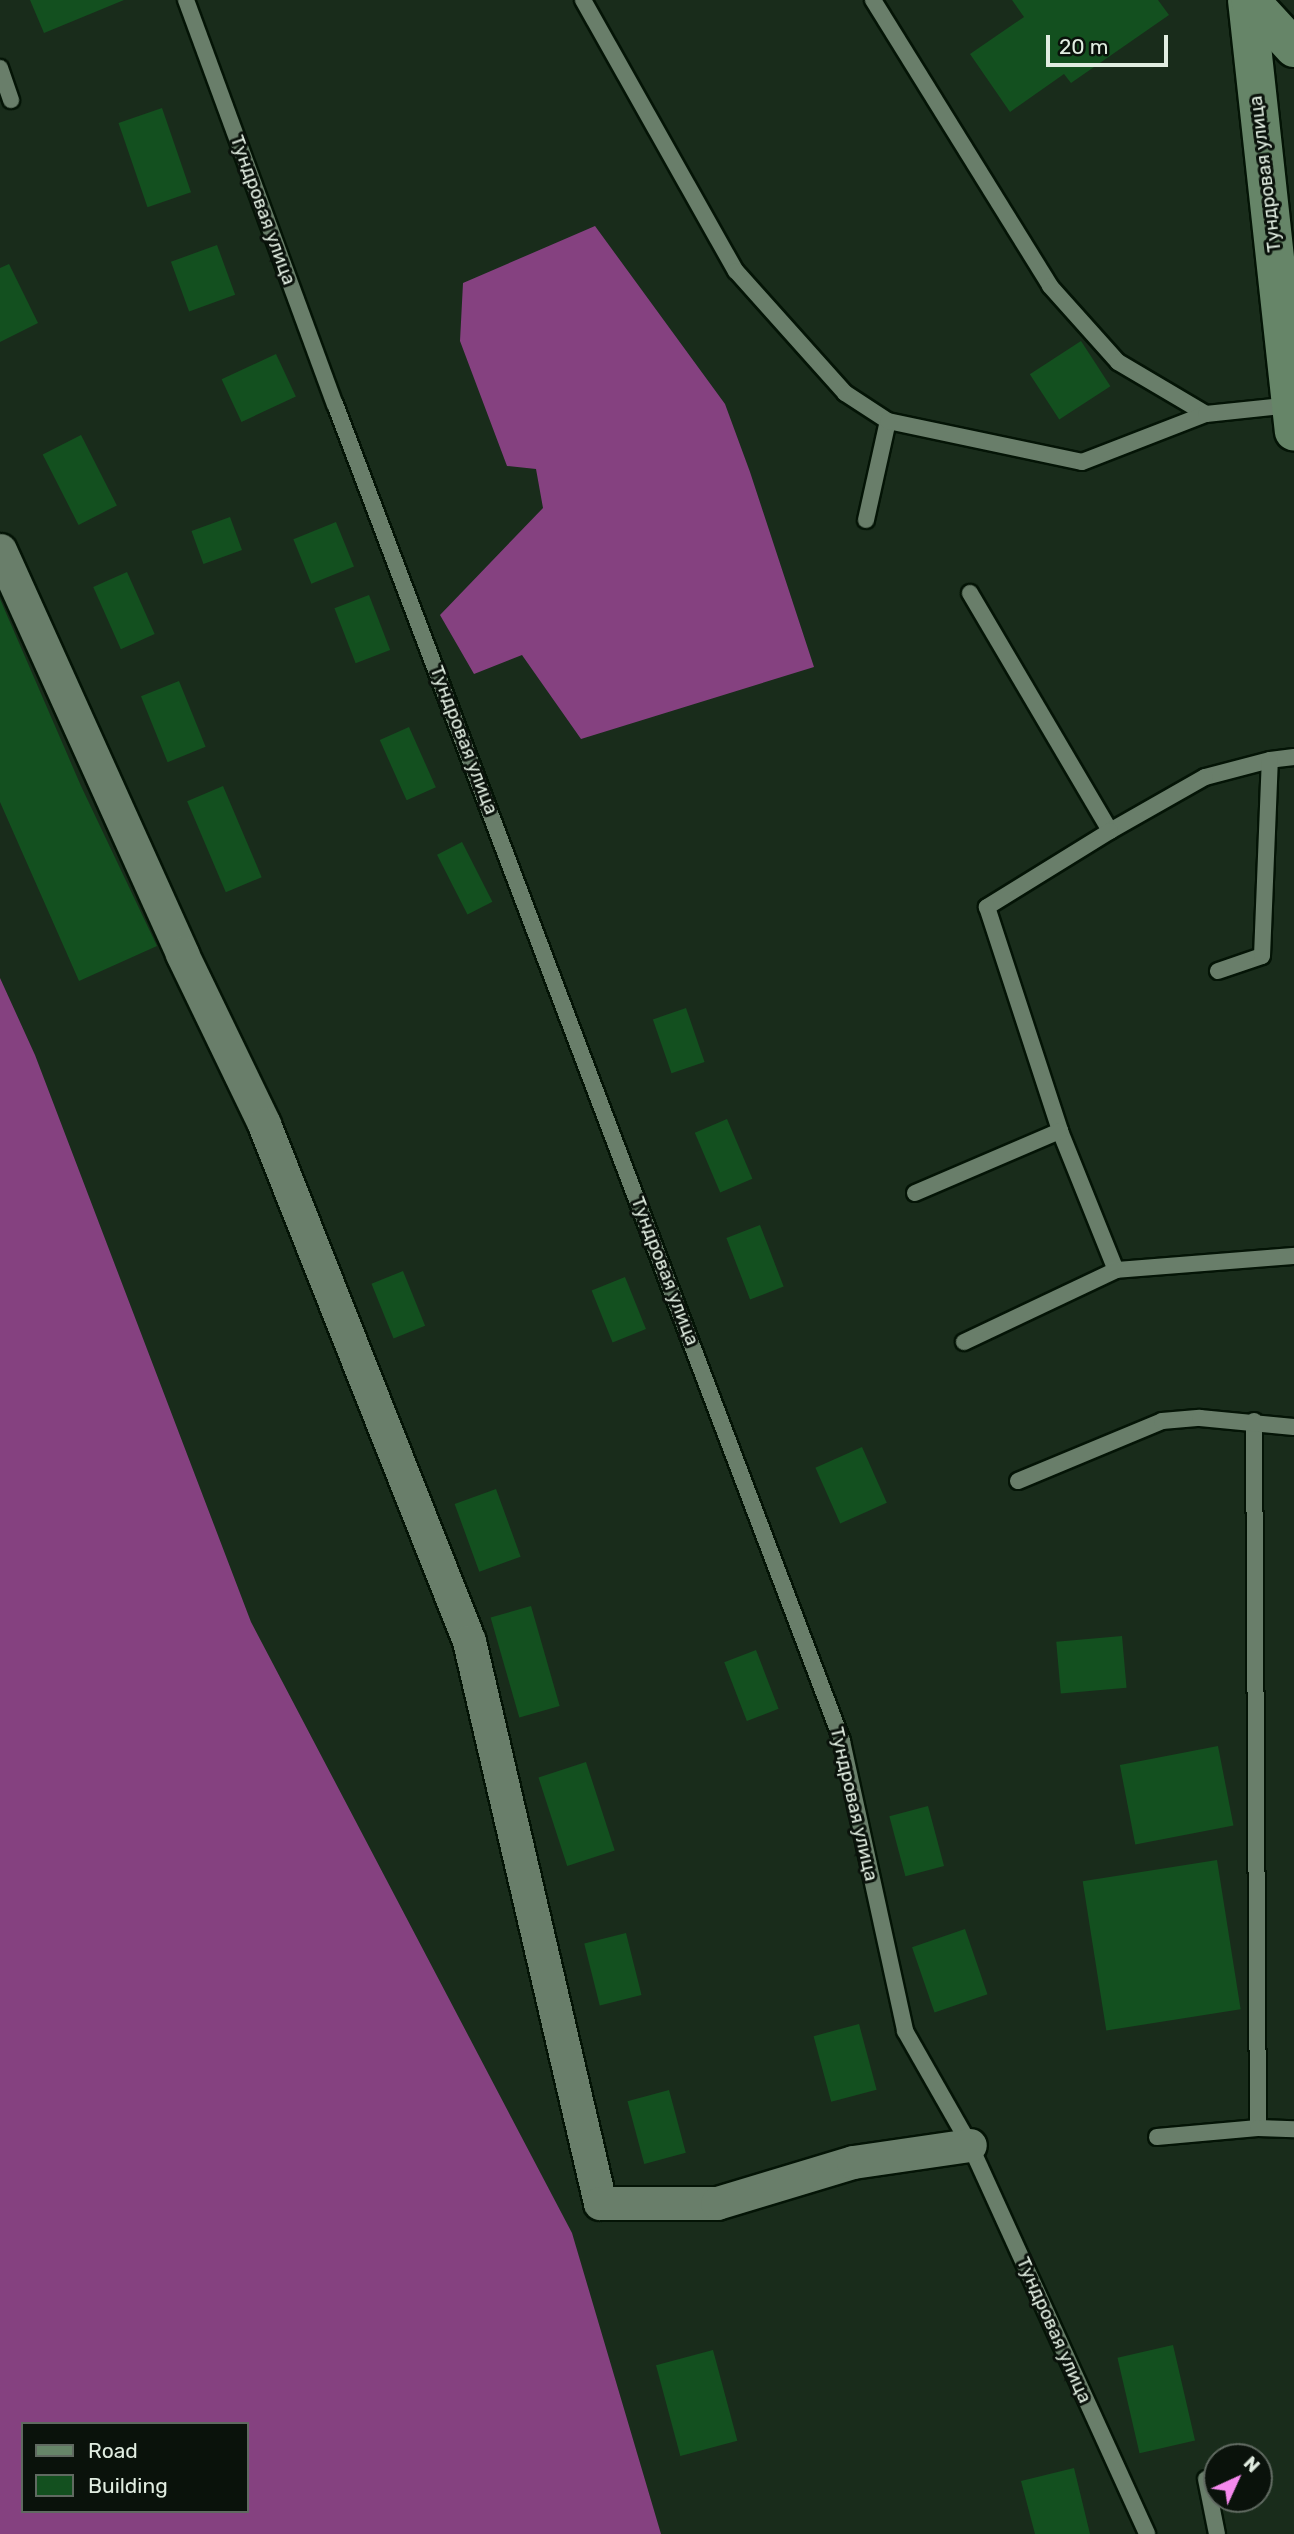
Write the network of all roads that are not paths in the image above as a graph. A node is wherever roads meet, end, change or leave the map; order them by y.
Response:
1 (186, 0) edge
2 (583, 0) edge
3 (873, 0) edge
4 (1248, 0) edge
5 (1294, 48) edge
6 (0, 68) edge
7 (11, 100) dead end
8 (1293, 412) edge
9 (1206, 414) junction
10 (888, 421) junction
11 (866, 520) dead end
12 (0, 551) edge
13 (970, 593) dead end
14 (1294, 757) edge
15 (1270, 760) junction
16 (1110, 831) junction
17 (1218, 971) dead end
18 (1060, 1131) junction
19 (915, 1193) dead end
20 (1294, 1256) edge
21 (1116, 1270) junction
22 (964, 1342) dead end
23 (1254, 1421) junction
24 (1294, 1427) edge
25 (1018, 1480) dead end
26 (1258, 2128) junction
27 (1294, 2129) edge
28 (1157, 2137) dead end
29 (970, 2145) junction
30 (1213, 2513) edge
31 (1147, 2534) edge
32 (1217, 2534) edge

1 - 29 lane, Тундровая улица
2 - 10 lane
3 - 9 lane
4 - 5 main road
4 - 8 main road, Тундровая улица
6 - 7 lane
8 - 9 lane
9 - 10 lane
10 - 11 lane
12 - 29 street
13 - 16 lane
14 - 15 lane
15 - 16 lane
15 - 17 lane
16 - 18 lane
18 - 19 lane
18 - 21 lane
20 - 21 lane
21 - 22 lane
23 - 24 lane
23 - 25 lane
23 - 26 lane
26 - 27 lane
26 - 28 lane
29 - 31 lane, Тундровая улица
30 - 32 lane

